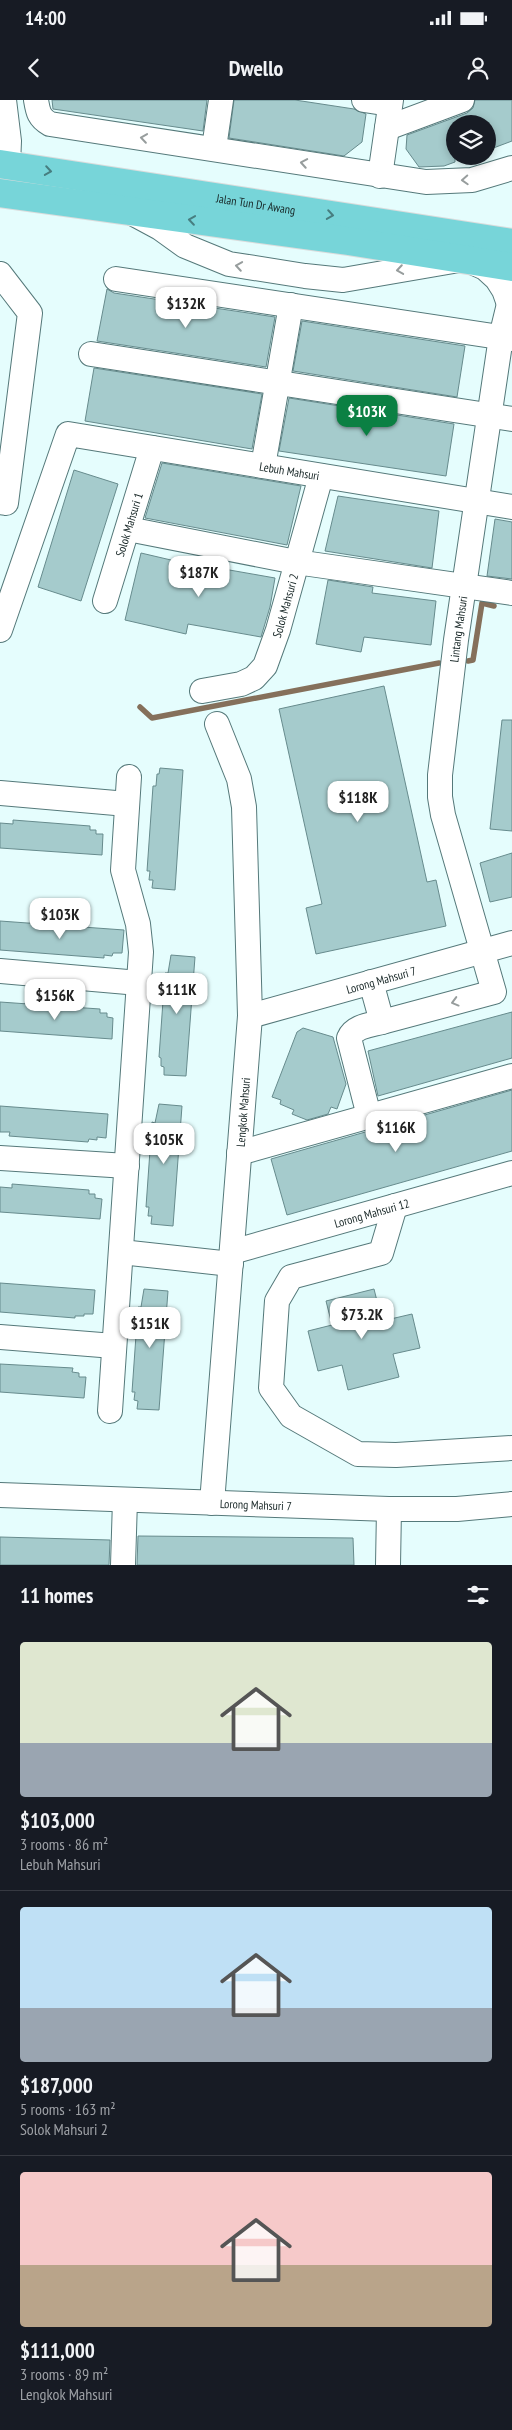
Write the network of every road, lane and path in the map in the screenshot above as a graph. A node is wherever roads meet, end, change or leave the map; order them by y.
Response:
1 (36, 100) edge
2 (222, 100) edge
3 (364, 100) edge
4 (462, 100) edge
5 (390, 102) edge
6 (4, 111) edge
7 (387, 128) junction
8 (214, 148) junction
9 (4, 165) edge
10 (512, 168) edge
11 (380, 176) junction
12 (0, 193) edge
13 (128, 211) junction
14 (512, 229) edge
15 (512, 243) edge
16 (469, 248) junction
17 (512, 268) edge
18 (0, 274) edge
19 (116, 279) dead end
20 (510, 302) edge
21 (291, 306) junction
22 (507, 338) edge
23 (91, 354) dead end
24 (277, 383) junction
25 (501, 417) edge
26 (152, 448) junction
27 (263, 466) junction
28 (321, 476) junction
29 (477, 501) junction
30 (0, 502) edge
31 (512, 507) edge
32 (128, 529) junction
33 (296, 562) junction
34 (464, 586) junction
35 (512, 593) edge
36 (105, 601) dead end
37 (0, 630) edge
38 (202, 691) dead end
39 (218, 724) dead end
40 (129, 777) dead end
41 (0, 793) edge
42 (128, 804) junction
43 (512, 943) edge
44 (483, 950) junction
45 (0, 971) edge
46 (371, 982) junction
47 (139, 983) junction
48 (503, 995) edge
49 (250, 1016) junction
50 (382, 1022) junction
51 (512, 1076) edge
52 (369, 1116) junction
53 (239, 1153) junction
54 (0, 1158) edge
55 (127, 1166) junction
56 (512, 1173) edge
57 (395, 1206) junction
58 (121, 1252) junction
59 (231, 1258) junction
60 (0, 1337) edge
61 (114, 1346) junction
62 (110, 1411) dead end
63 (512, 1448) edge
64 (0, 1495) edge
65 (125, 1500) junction
66 (212, 1503) junction
67 (512, 1504) edge
68 (389, 1510) junction
69 (123, 1565) edge
70 (388, 1565) edge

8 -> 1 street
2 - 8 street
3 - 5 street
4 - 7 street
5 - 7 street
6 - 9 street
7 - 11 street
11 -> 8 street
9 -> 16 main road, Jalan Tun Dr Awang
10 -> 11 street
12 - 13 main road, Jalan Tun Dr Awang
16 -> 13 main road, Jalan Tun Dr Awang
16 -> 13 street
14 - 16 street
15 - 16 main road, Jalan Tun Dr Awang
16 - 17 main road, Jalan Tun Dr Awang
16 - 20 street, Lintang Mahsuri
18 - 30 street
19 - 21 street
20 - 22 street, Lintang Mahsuri
21 - 22 street
21 - 24 street
22 - 25 street, Lintang Mahsuri
23 - 24 street
24 - 25 street
24 - 27 street
25 - 29 street, Lintang Mahsuri
26 - 27 street, Lebuh Mahsuri
26 - 32 street, Solok Mahsuri 1
26 - 37 street, Lebuh Mahsuri
27 - 28 street, Lebuh Mahsuri
28 - 29 street, Lebuh Mahsuri
28 - 33 street, Solok Mahsuri 2
29 - 31 street, Lebuh Mahsuri
29 - 34 street, Lintang Mahsuri
32 - 33 street
32 - 36 street, Solok Mahsuri 1
33 - 34 street
33 - 38 street, Solok Mahsuri 2
34 - 35 street
34 - 44 street, Lintang Mahsuri
39 - 49 street, Lengkok Mahsuri
40 - 42 street
41 - 42 street
42 - 47 street
43 - 44 street, Lorong Mahsuri 7
44 - 46 street, Lorong Mahsuri 7
44 - 48 street, Lintang Mahsuri
45 - 47 street
46 - 49 street, Lorong Mahsuri 7
46 - 50 street
47 - 55 street
48 -> 50 street
49 - 53 street, Lengkok Mahsuri
50 - 52 street
51 - 52 street
52 - 53 street
53 - 59 street, Lengkok Mahsuri
54 - 55 street
55 - 58 street
56 - 57 street, Lorong Mahsuri 12
57 - 59 street, Lorong Mahsuri 12
57 - 63 street
58 - 59 street
58 - 61 street
59 - 66 street, Lengkok Mahsuri
60 - 61 street
61 - 62 street
64 - 65 street, Lorong Mahsuri 7
65 - 66 street, Lorong Mahsuri 7
65 - 69 street
66 - 68 street, Lorong Mahsuri 7
67 - 68 street, Lorong Mahsuri 7
68 - 70 street

